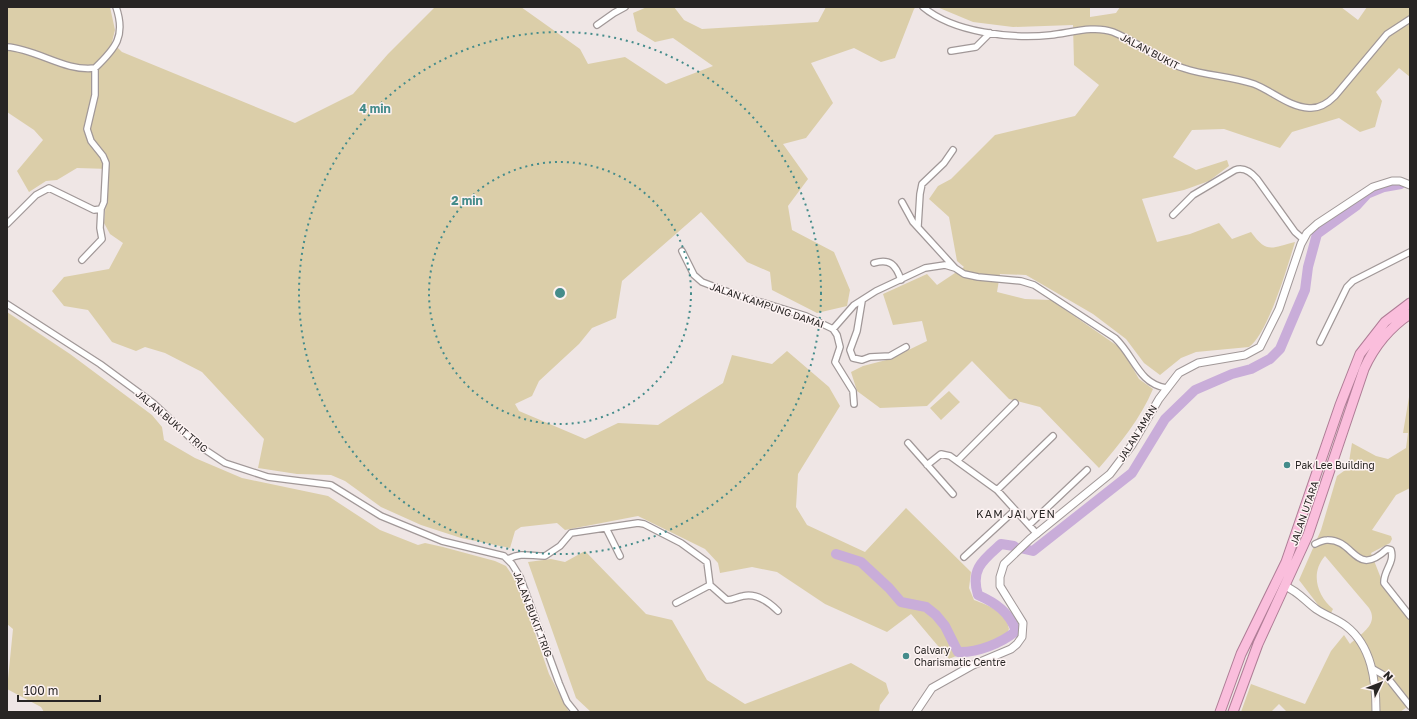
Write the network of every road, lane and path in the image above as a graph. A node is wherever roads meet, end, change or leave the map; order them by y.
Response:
1 (116, 7) edge
2 (625, 7) edge
3 (923, 7) edge
4 (1410, 19) edge
5 (597, 25) dead end
6 (990, 33) junction
7 (7, 47) edge
8 (951, 51) dead end
9 (96, 68) junction
10 (953, 150) dead end
11 (1410, 185) edge
12 (902, 202) dead end
13 (101, 209) junction
14 (1173, 215) dead end
15 (7, 224) edge
16 (918, 226) junction
17 (1303, 239) junction
18 (682, 251) dead end
19 (1410, 252) edge
20 (82, 260) dead end
21 (874, 263) dead end
22 (955, 268) junction
23 (901, 280) junction
24 (862, 301) junction
25 (1410, 303) edge
26 (7, 304) edge
27 (1410, 314) edge
28 (833, 328) junction
29 (1320, 342) dead end
30 (906, 347) dead end
31 (1166, 388) junction
32 (854, 404) dead end
33 (1015, 404) dead end
34 (1053, 436) dead end
35 (908, 443) dead end
36 (957, 461) junction
37 (928, 465) junction
38 (1087, 470) dead end
39 (997, 490) junction
40 (953, 494) dead end
41 (1015, 510) junction
42 (1029, 525) junction
43 (606, 528) junction
44 (1037, 534) junction
45 (1315, 544) dead end
46 (620, 556) dead end
47 (964, 557) dead end
48 (508, 560) junction
49 (710, 585) junction
50 (1285, 586) junction
51 (676, 603) dead end
52 (778, 611) dead end
53 (1410, 616) edge
54 (1372, 669) junction
55 (1410, 706) edge
56 (575, 712) edge
57 (916, 712) edge
58 (1220, 712) edge
59 (1233, 712) edge
60 (1376, 712) edge

1 - 9 street
2 - 5 street
3 - 6 street, JALAN BUKIT
4 - 6 street, JALAN BUKIT
6 - 8 street
7 - 9 street
9 - 13 street
10 - 16 street
11 - 17 street, JALAN AMAN
12 - 16 street
13 - 15 street
13 - 20 street
14 - 17 street
16 - 22 street
17 - 31 street, JALAN AMAN
18 - 28 street, JALAN KAMPUNG DAMAI
19 - 29 street
21 - 23 street
22 - 23 street
22 - 31 street
23 - 24 street
24 - 28 street
24 - 30 street
25 - 58 highway, JALAN UTARA
26 - 48 street, JALAN BUKIT TRIG
27 - 50 highway, JALAN UTARA
28 - 32 street, JALAN KAMPUNG DAMAI
31 - 44 street, JALAN AMAN
33 - 36 street
34 - 39 street
35 - 37 street
36 - 37 street
36 - 39 street
37 - 40 street
38 - 42 street
39 - 41 street
41 - 42 street
41 - 47 street
42 - 44 street
43 - 46 street
43 - 48 street
43 - 49 street
44 - 57 street, JALAN AMAN
45 - 53 street
48 - 56 street, JALAN BUKIT TRIG
49 - 51 street
49 - 52 street
50 - 54 street
50 - 59 highway, JALAN UTARA
54 - 55 street
54 - 60 street

